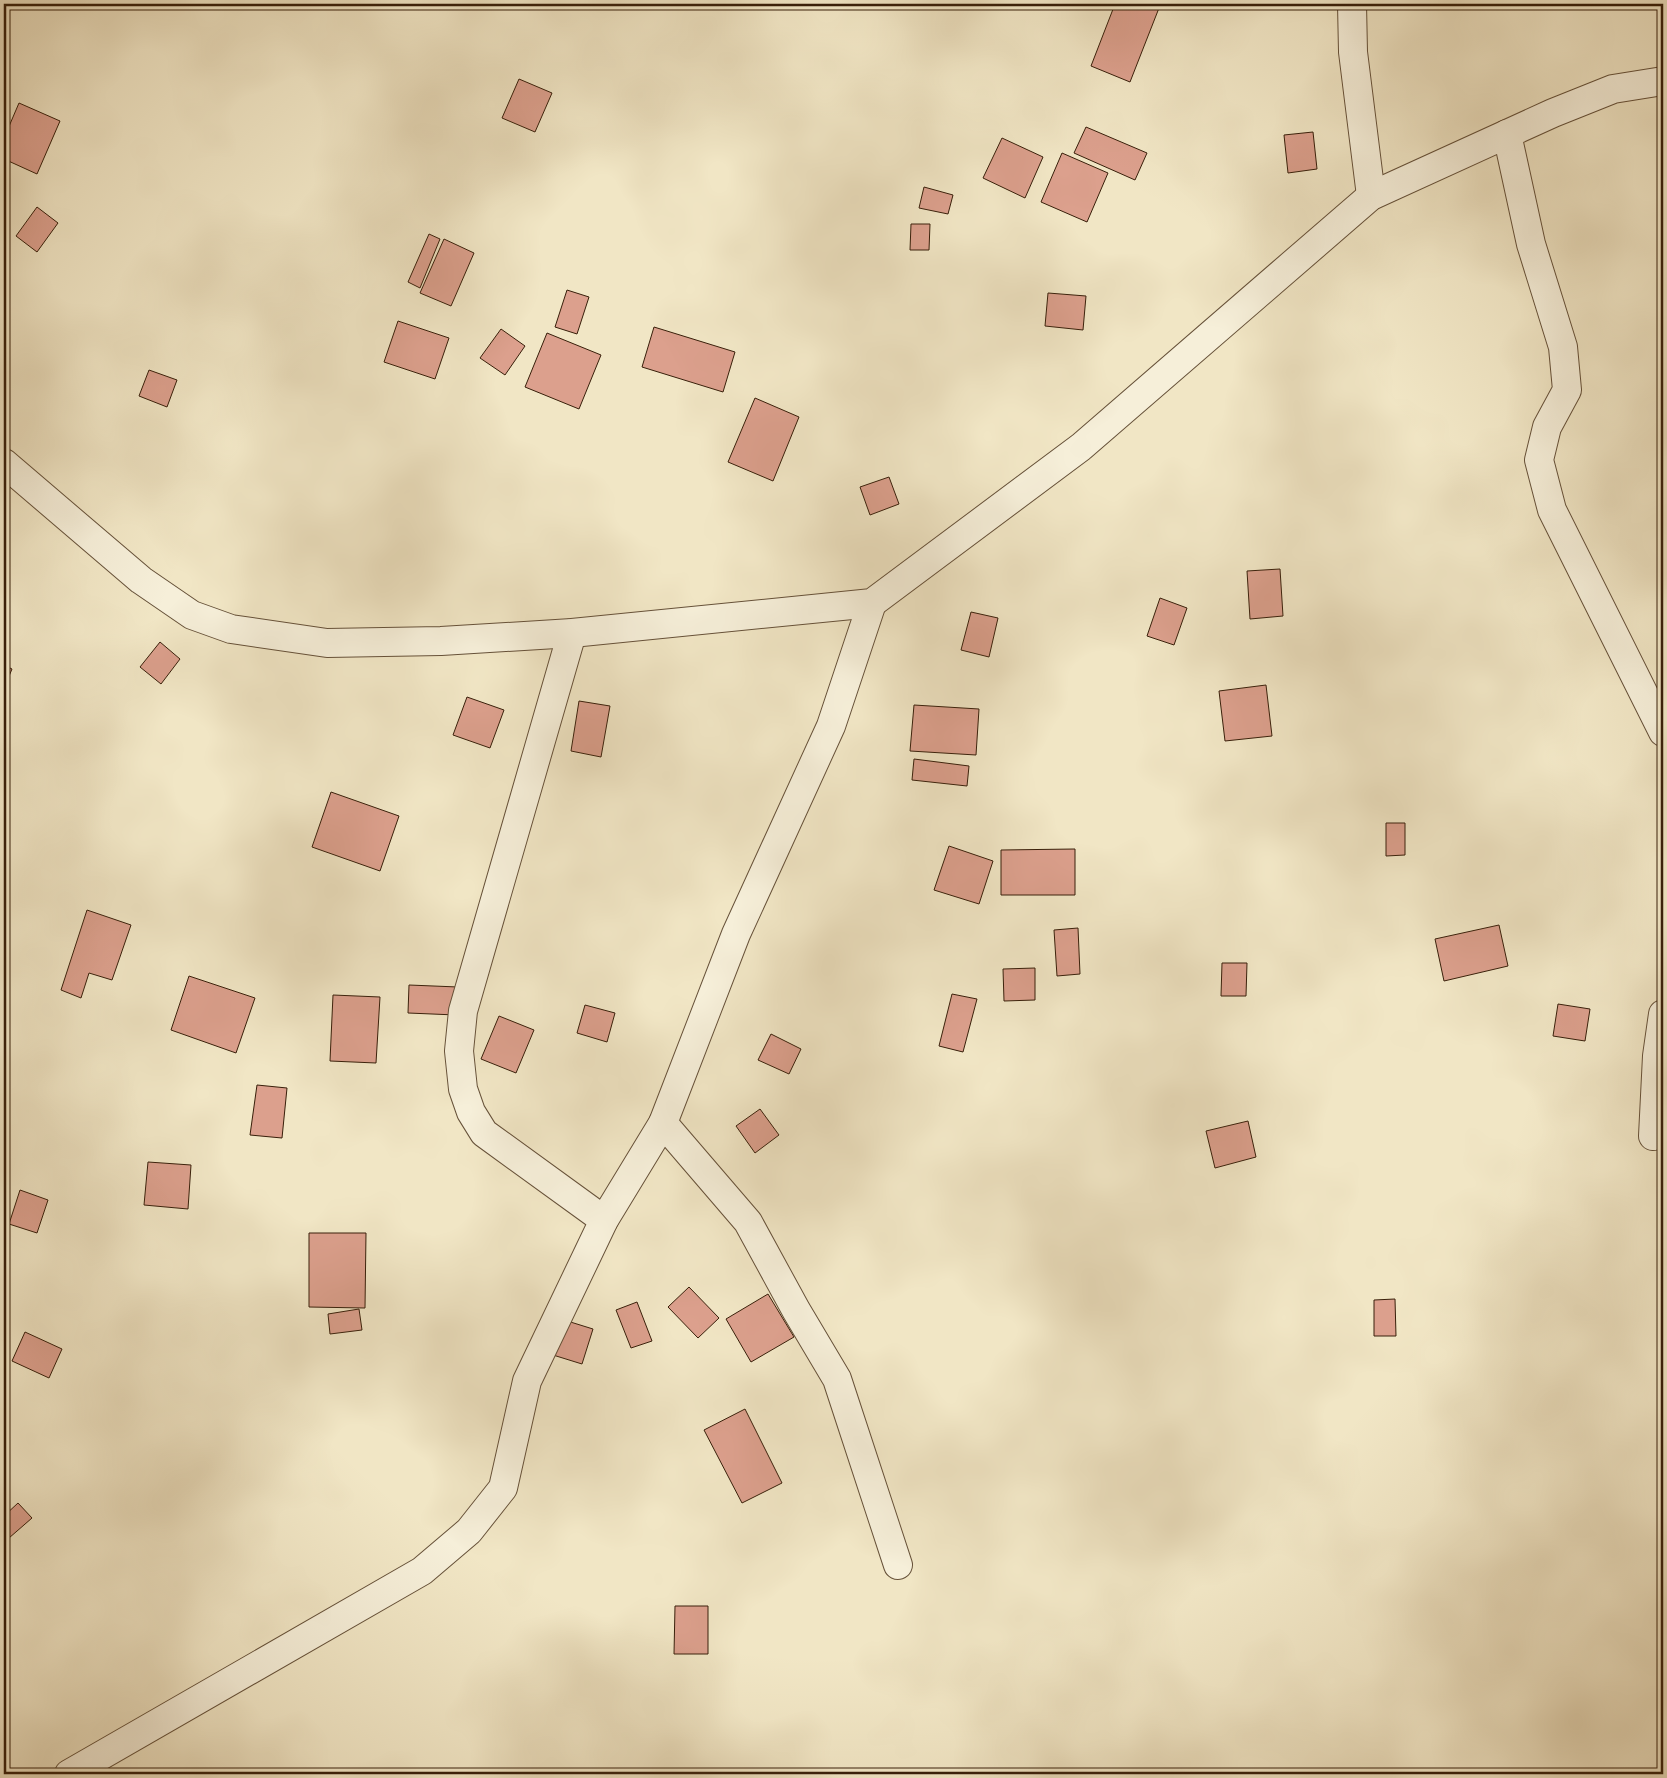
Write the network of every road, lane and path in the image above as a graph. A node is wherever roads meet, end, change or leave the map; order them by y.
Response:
1 (1352, 4) edge
2 (1663, 81) edge
3 (1508, 134) junction
4 (1371, 196) junction
5 (4, 463) edge
6 (872, 604) junction
7 (572, 633) junction
8 (1663, 732) edge
9 (1663, 1014) edge
10 (663, 1123) junction
11 (1653, 1136) dead end
12 (604, 1220) junction
13 (898, 1565) dead end
14 (68, 1774) edge

1 - 4 street
2 - 3 street
3 - 4 street
3 - 8 street
4 - 6 street
5 - 7 street
6 - 7 street
6 - 10 street
7 - 12 street
9 - 11 street
10 - 12 street
10 - 13 street
12 - 14 street

